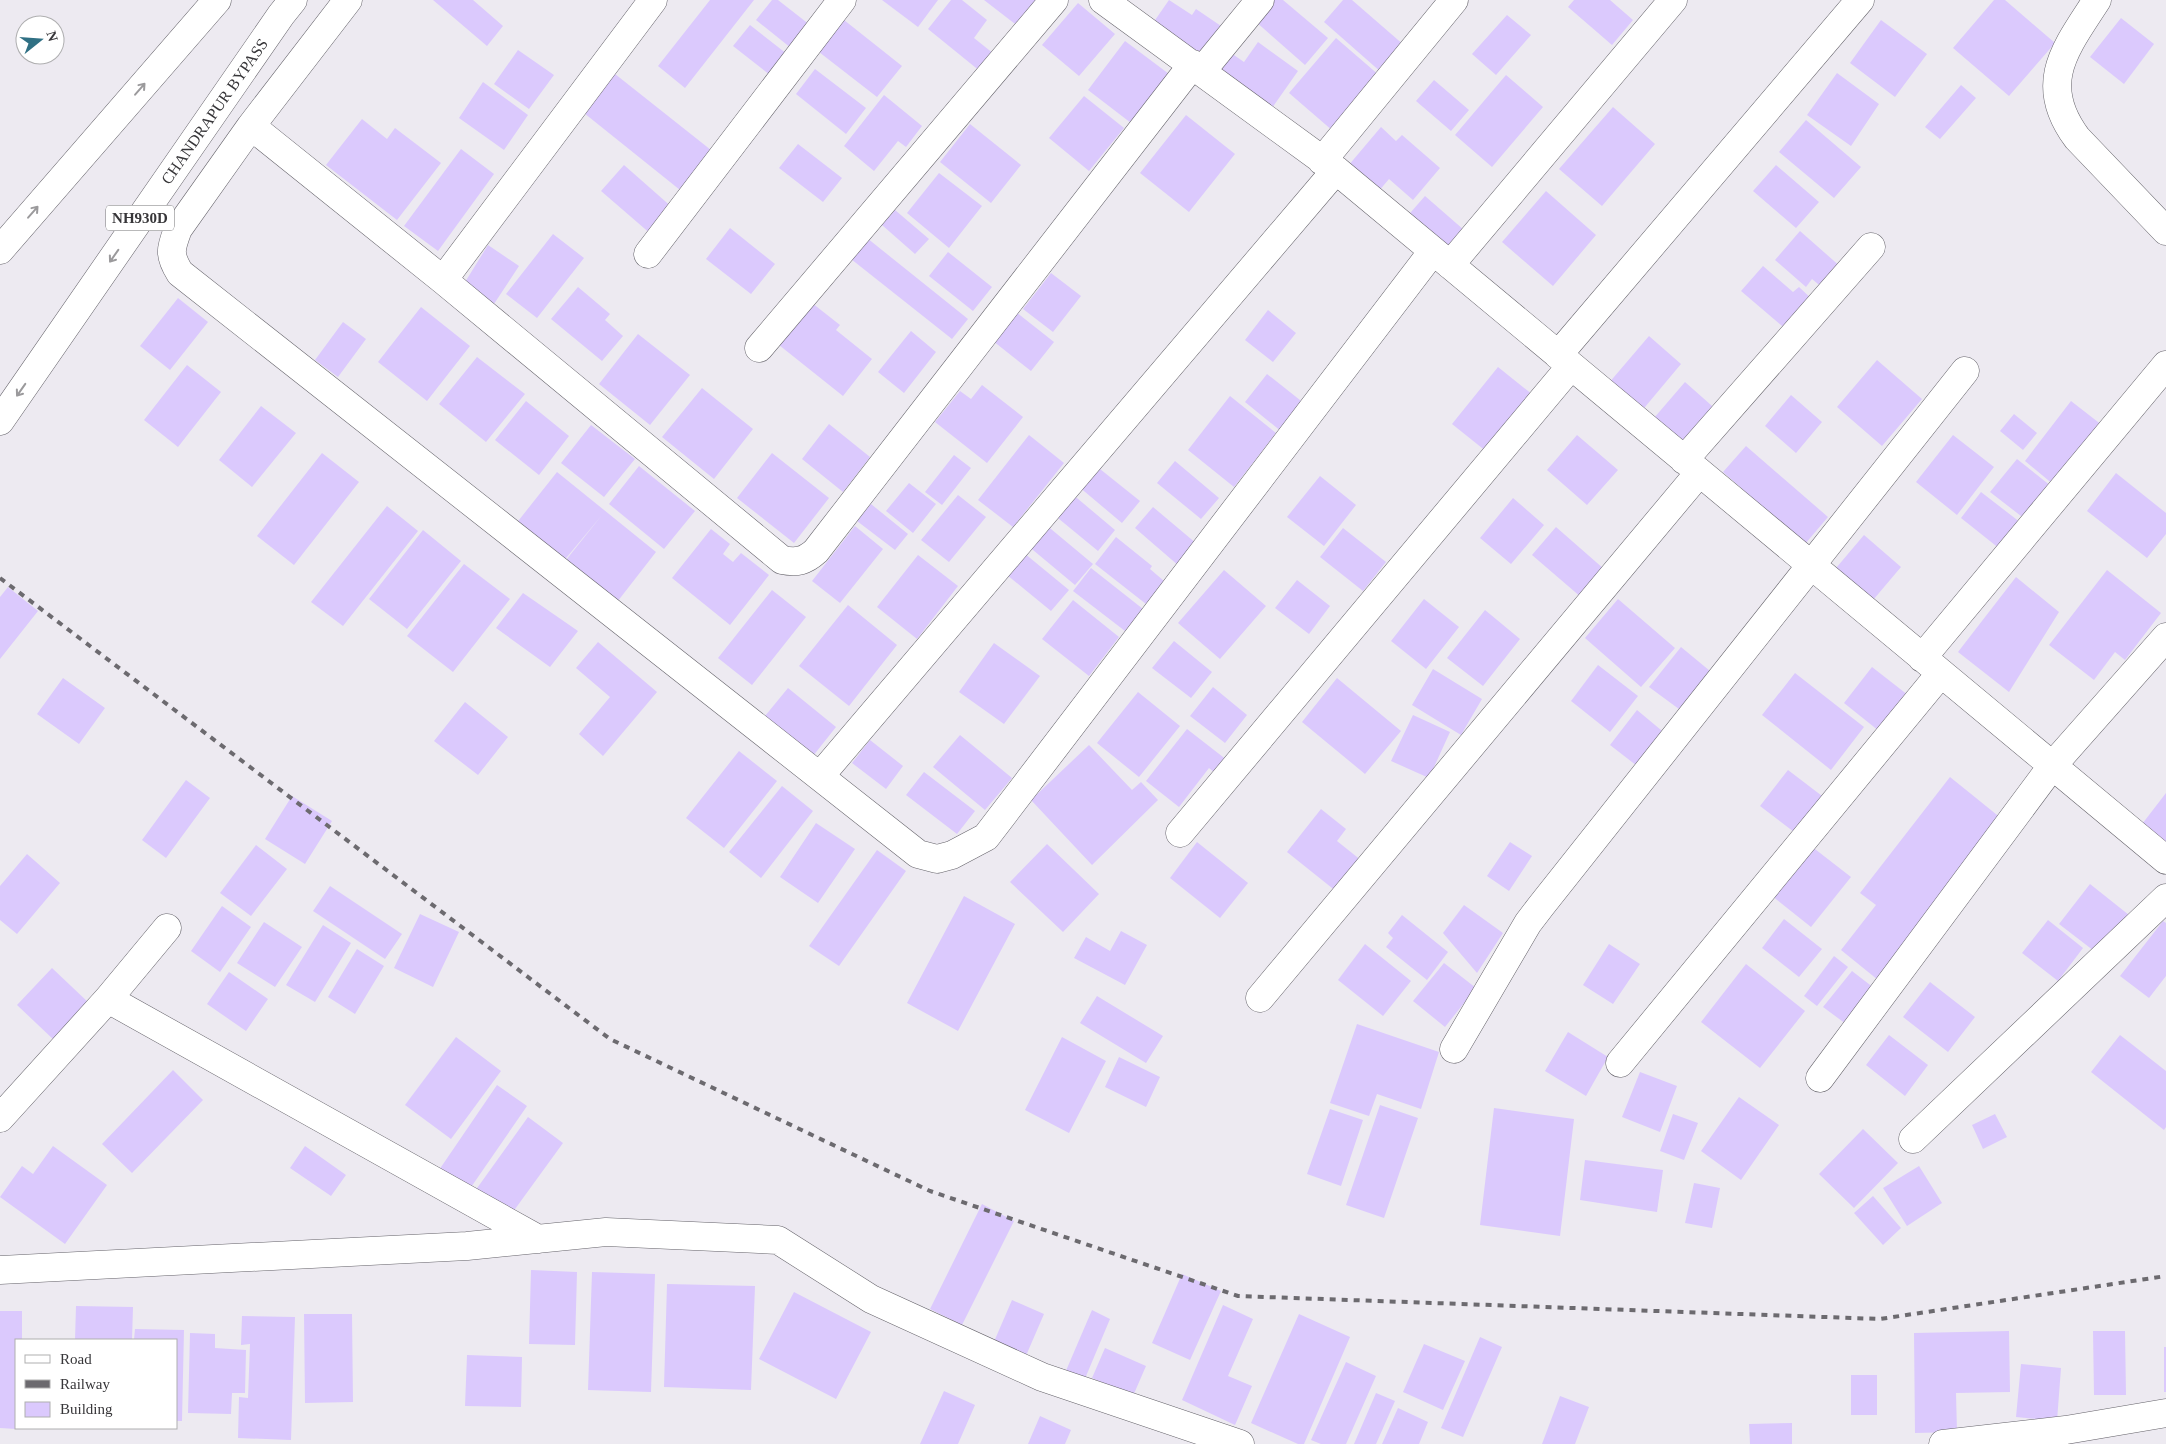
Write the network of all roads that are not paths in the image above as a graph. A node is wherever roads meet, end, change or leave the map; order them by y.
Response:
1 (217, 0) edge
2 (348, 0) edge
3 (653, 0) edge
4 (842, 0) edge
5 (1054, 0) edge
6 (1104, 0) edge
7 (1260, 0) edge
8 (1454, 0) edge
9 (1673, 0) edge
10 (1860, 0) edge
11 (2097, 0) edge
12 (287, 7) edge
13 (1197, 68) junction
14 (251, 126) junction
15 (1329, 166) junction
16 (2166, 231) edge
17 (1871, 247) dead end
18 (1, 249) edge
19 (648, 254) dead end
20 (1442, 258) junction
21 (443, 280) junction
22 (759, 348) dead end
23 (1565, 360) junction
24 (2166, 365) edge
25 (1965, 371) dead end
26 (0, 421) edge
27 (1692, 466) junction
28 (1813, 566) junction
29 (2166, 636) edge
30 (1932, 666) junction
31 (2052, 766) junction
32 (820, 776) junction
33 (1180, 833) dead end
34 (2166, 860) edge
35 (2166, 898) edge
36 (168, 928) dead end
37 (1260, 998) dead end
38 (108, 999) junction
39 (1454, 1049) dead end
40 (1620, 1063) dead end
41 (1820, 1078) dead end
42 (0, 1118) edge
43 (1913, 1139) dead end
44 (538, 1239) junction
45 (0, 1270) edge
46 (2166, 1413) edge
47 (1240, 1444) edge
48 (1943, 1444) edge

18 -> 1 main road
2 - 14 main road
3 - 21 main road
4 - 19 main road
5 - 22 main road
6 - 13 main road
7 - 13 main road
8 - 15 main road
9 - 20 main road
10 - 23 main road
11 - 16 main road
12 -> 26 main road, CHANDRAPUR BYPASS / NH930D
13 - 15 main road
13 - 21 main road
14 - 21 main road
14 - 32 main road
15 - 20 main road
15 - 32 main road
17 - 27 main road
20 - 23 main road
20 - 32 main road
23 - 27 main road
23 - 33 main road
24 - 30 main road
25 - 28 main road
27 - 28 main road
27 - 37 main road
28 - 30 main road
28 - 39 main road
29 - 31 main road
30 - 31 main road
30 - 40 main road
31 - 34 main road
31 - 41 main road
35 - 43 main road
36 - 38 main road
38 - 42 main road
38 - 44 main road
44 - 45 main road
44 - 47 main road
46 - 48 main road

